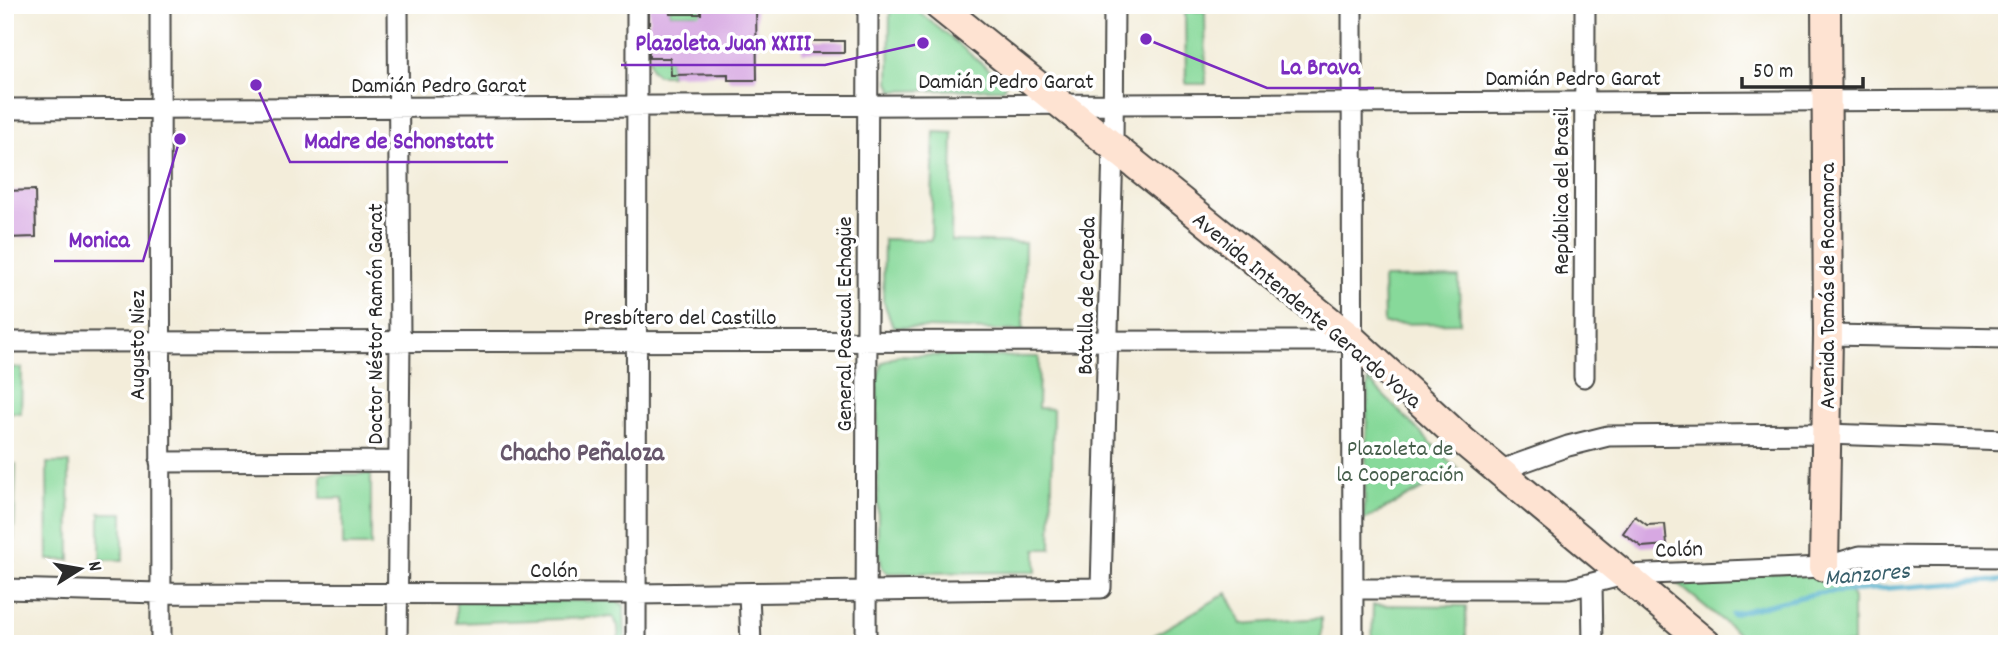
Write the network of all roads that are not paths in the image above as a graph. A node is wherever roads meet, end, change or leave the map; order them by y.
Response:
1 (160, 5) edge
2 (398, 5) edge
3 (637, 5) edge
4 (869, 5) edge
5 (938, 5) edge
6 (1114, 5) edge
7 (1352, 5) edge
8 (1585, 5) edge
9 (1826, 5) edge
10 (1826, 100) junction
11 (2007, 100) edge
12 (1584, 102) junction
13 (1352, 103) junction
14 (1113, 104) junction
15 (1060, 105) junction
16 (868, 106) junction
17 (637, 107) junction
18 (398, 108) junction
19 (5, 109) edge
20 (160, 109) junction
21 (1113, 147) junction
22 (1828, 335) junction
23 (2007, 338) edge
24 (400, 341) junction
25 (636, 341) junction
26 (867, 341) junction
27 (1109, 341) junction
28 (1354, 341) junction
29 (5, 342) edge
30 (162, 342) junction
31 (1584, 377) dead end
32 (1826, 434) junction
33 (2007, 440) edge
34 (398, 461) junction
35 (160, 462) junction
36 (1499, 471) junction
37 (2007, 557) edge
38 (1824, 568) junction
39 (1624, 575) junction
40 (1592, 583) junction
41 (1101, 588) joint
42 (5, 589) edge
43 (1353, 589) junction
44 (866, 591) junction
45 (397, 592) junction
46 (160, 593) junction
47 (750, 593) junction
48 (636, 594) junction
49 (160, 644) edge
50 (397, 644) edge
51 (636, 644) edge
52 (751, 644) edge
53 (866, 644) edge
54 (1353, 644) edge
55 (1593, 644) edge
56 (1707, 644) edge

1 - 20 street, Augusto Niez
2 - 18 street, Doctor Néstor Ramón Garat
3 - 17 street
4 - 16 street, General Pascual Echagüe
5 - 15 main road, Avenida Intendente Gerardo Yoya
6 - 14 street, Batalla de Cepeda
7 - 13 street
8 - 12 street, República del Brasil
9 - 10 main road, Avenida Tomás de Rocamora
10 - 11 street, Damián Pedro Garat
10 - 12 street, Damián Pedro Garat
10 - 22 main road, Avenida Tomás de Rocamora
12 - 13 street, Damián Pedro Garat
12 - 31 street, República del Brasil
13 - 14 street, Damián Pedro Garat
13 - 28 street
14 - 15 street, Damián Pedro Garat
14 - 21 street, Batalla de Cepeda
15 - 16 street, Damián Pedro Garat
15 - 21 main road, Avenida Intendente Gerardo Yoya
16 - 17 street, Damián Pedro Garat
16 - 26 street, General Pascual Echagüe
17 - 18 street, Damián Pedro Garat
17 - 25 street
18 - 20 street, Damián Pedro Garat
18 - 24 street, Doctor Néstor Ramón Garat
19 - 20 street, Damián Pedro Garat
20 - 30 street, Augusto Niez
21 - 27 street, Batalla de Cepeda
21 - 28 main road, Avenida Intendente Gerardo Yoya
22 - 23 street
22 - 32 main road, Avenida Tomás de Rocamora
24 - 25 street, Presbítero del Castillo
24 - 30 street, Presbítero del Castillo
24 - 34 street, Doctor Néstor Ramón Garat
25 - 26 street, Presbítero del Castillo
25 - 48 street
26 - 27 street, Presbítero del Castillo
26 - 44 street, General Pascual Echagüe
27 - 28 street, Presbítero del Castillo
27 - 41 street, Batalla de Cepeda
28 - 36 main road, Avenida Intendente Gerardo Yoya
28 - 43 street
29 - 30 street, Presbítero del Castillo
30 - 35 street, Augusto Niez
32 - 33 street
32 - 36 street
32 - 38 main road, Avenida Tomás de Rocamora
34 - 35 street
34 - 45 street, Doctor Néstor Ramón Garat
35 - 46 street, Augusto Niez
36 - 39 main road, Avenida Intendente Gerardo Yoya
37 - 38 street, Colón
38 - 39 street, Colón
39 - 40 street, Colón
39 - 56 main road, Avenida Intendente Gerardo Yoya
40 - 43 street, Colón
40 - 55 street
41 - 44 street, Colón
42 - 46 street, Colón
43 - 54 street
44 - 47 street, Colón
44 - 53 street, General Pascual Echagüe
45 - 46 street, Colón
45 - 48 street, Colón
45 - 50 street, Doctor Néstor Ramón Garat
46 - 49 street, Augusto Niez
47 - 48 street, Colón
47 - 52 street
48 - 51 street

